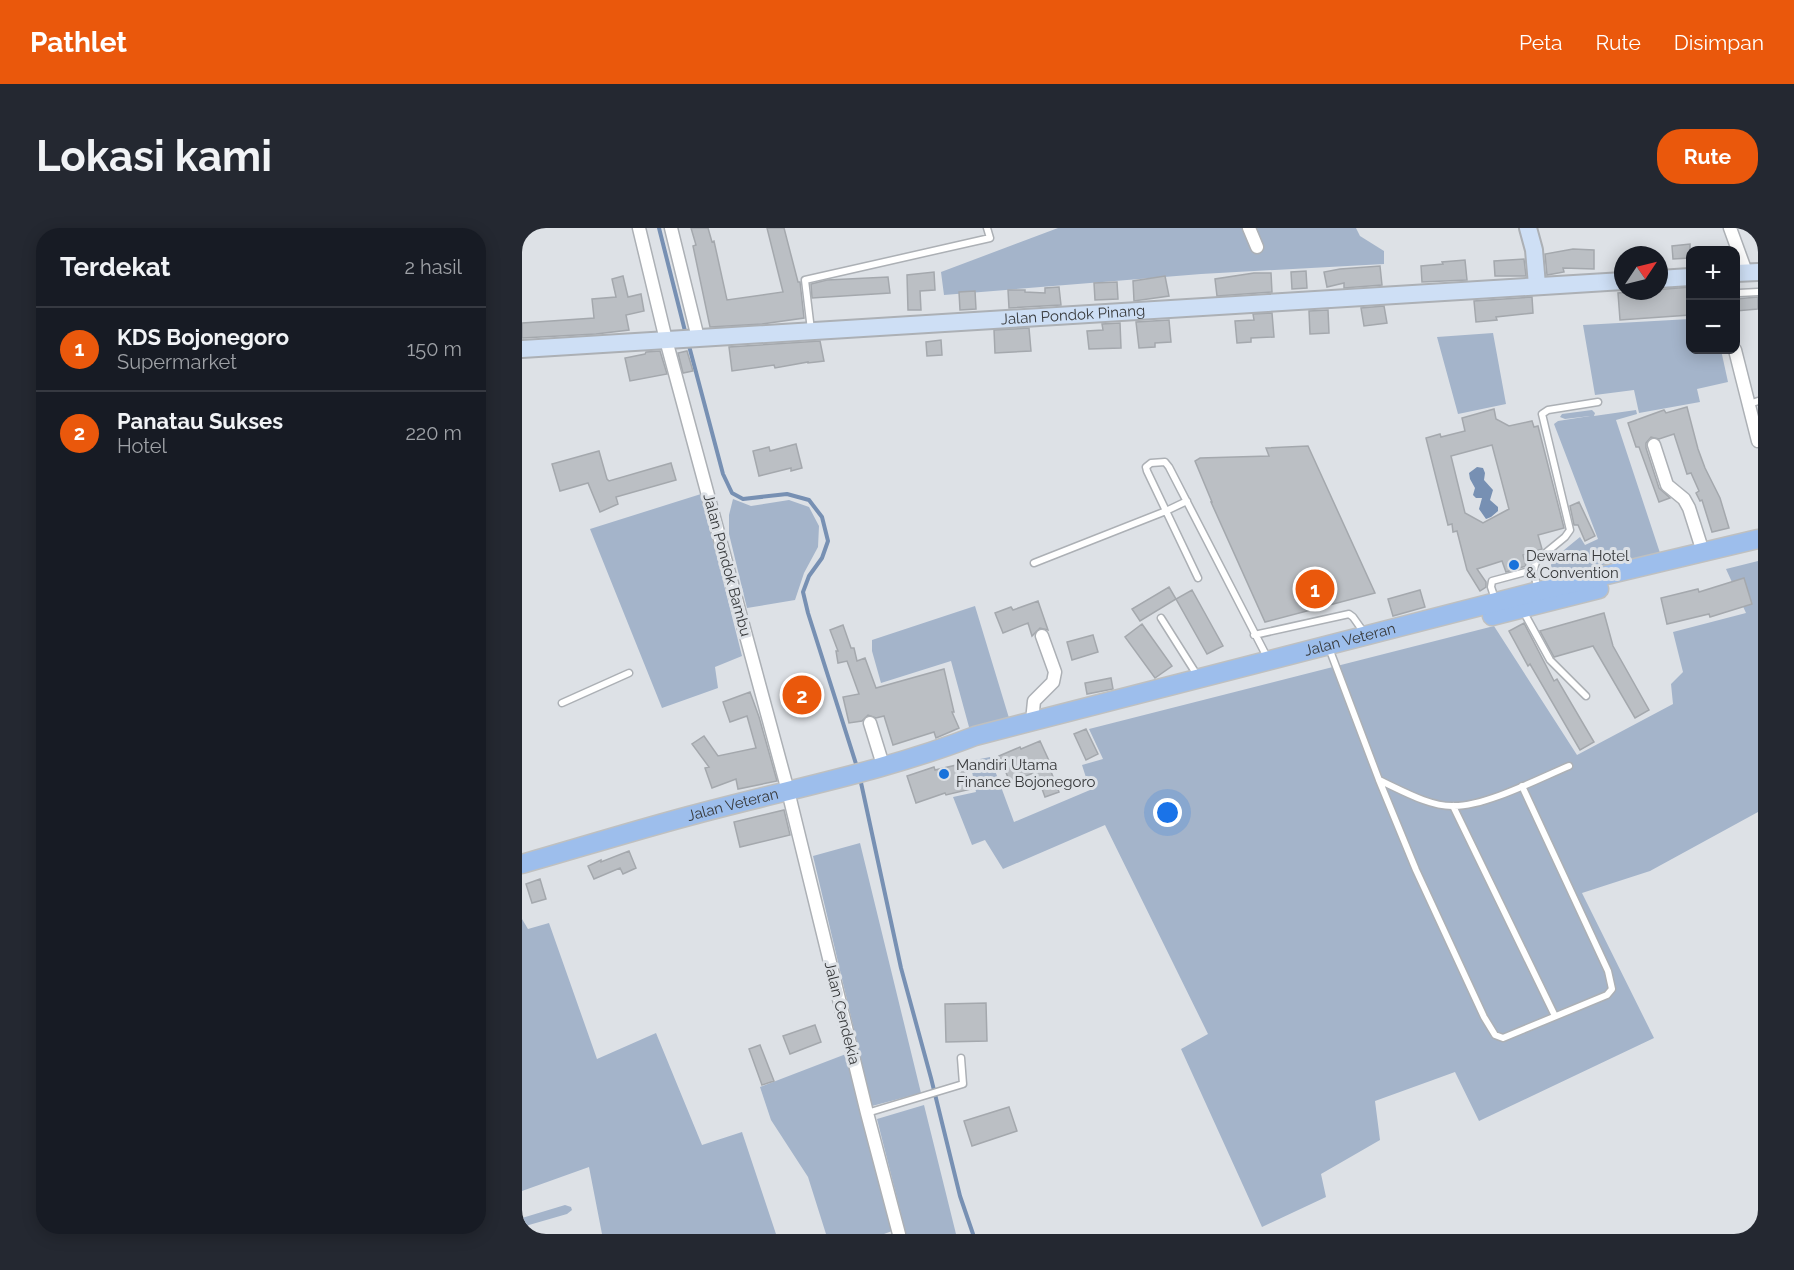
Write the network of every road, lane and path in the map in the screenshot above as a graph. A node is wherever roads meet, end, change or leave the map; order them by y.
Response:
1 (639, 228) edge
2 (670, 228) edge
3 (987, 228) edge
4 (1249, 228) edge
5 (1528, 228) edge
6 (1730, 228) edge
7 (1257, 247) dead end
8 (1746, 272) edge
9 (1686, 277) edge
10 (1668, 278) edge
11 (1614, 281) edge
12 (1537, 285) junction
13 (1758, 292) edge
14 (1740, 293) edge
15 (811, 331) junction
16 (698, 338) junction
17 (672, 340) junction
18 (522, 349) edge
19 (1736, 354) edge
20 (1598, 402) dead end
21 (1753, 402) edge
22 (1758, 441) edge
23 (1654, 445) dead end
24 (1187, 501) junction
25 (1166, 511) junction
26 (1758, 539) edge
27 (1758, 550) edge
28 (1703, 552) junction
29 (1034, 563) dead end
30 (1533, 570) junction
31 (1198, 578) dead end
32 (1539, 591) junction
33 (1496, 603) junction
34 (1522, 609) junction
35 (1161, 618) dead end
36 (1254, 635) junction
37 (1042, 636) dead end
38 (1366, 636) junction
39 (1330, 651) junction
40 (1269, 660) junction
41 (629, 673) dead end
42 (1198, 678) junction
43 (1586, 696) dead end
44 (562, 703) dead end
45 (1032, 721) junction
46 (870, 723) dead end
47 (943, 748) junction
48 (880, 766) junction
49 (1569, 766) dead end
50 (1378, 780) junction
51 (1522, 786) junction
52 (788, 791) junction
53 (1453, 806) junction
54 (522, 864) edge
55 (1555, 1016) junction
56 (961, 1058) dead end
57 (867, 1113) junction
58 (899, 1234) edge

1 - 17 street, Jalan Pondok Bambu
2 - 16 street
3 - 15 lane
4 - 7 street
5 - 12 street
6 - 8 street
9 - 10 street
11 - 12 street, Jalan Pondok Pinang
12 - 15 street, Jalan Pondok Pinang
13 - 14 lane
15 - 16 street, Jalan Pondok Pinang
16 - 17 street, Jalan Pondok Pinang
17 - 18 street, Jalan Pondok Pinang
17 - 52 street, Jalan Pondok Bambu
19 - 21 street
20 - 30 lane
21 - 22 street
23 - 28 street
24 - 25 lane
24 - 25 lane
24 - 36 lane
25 - 29 lane
25 - 31 lane
26 - 28 main road, Jalan Veteran
27 - 34 main road, Jalan Veteran
28 - 32 main road, Jalan Veteran
30 - 32 lane
30 - 33 lane
32 - 33 main road, Jalan Veteran
33 - 38 main road, Jalan Veteran
34 - 39 main road, Jalan Veteran
34 - 43 lane
35 - 42 lane
36 - 38 lane
36 - 40 lane
37 - 45 street
38 - 39 main road, Jalan Veteran
39 - 40 main road, Jalan Veteran
39 - 47 main road, Jalan Veteran
39 - 50 lane
40 - 42 main road, Jalan Veteran
41 - 44 lane
42 - 45 main road, Jalan Veteran
45 - 47 main road, Jalan Veteran
46 - 48 street
47 - 48 main road, Jalan Veteran
48 - 52 main road, Jalan Veteran
49 - 51 lane
50 - 53 lane
50 - 55 lane
51 - 53 lane
51 - 55 lane
52 - 54 main road, Jalan Veteran
52 - 57 street, Jalan Cendekia
53 - 55 lane
56 - 57 lane
57 - 58 street, Jalan Cendekia

